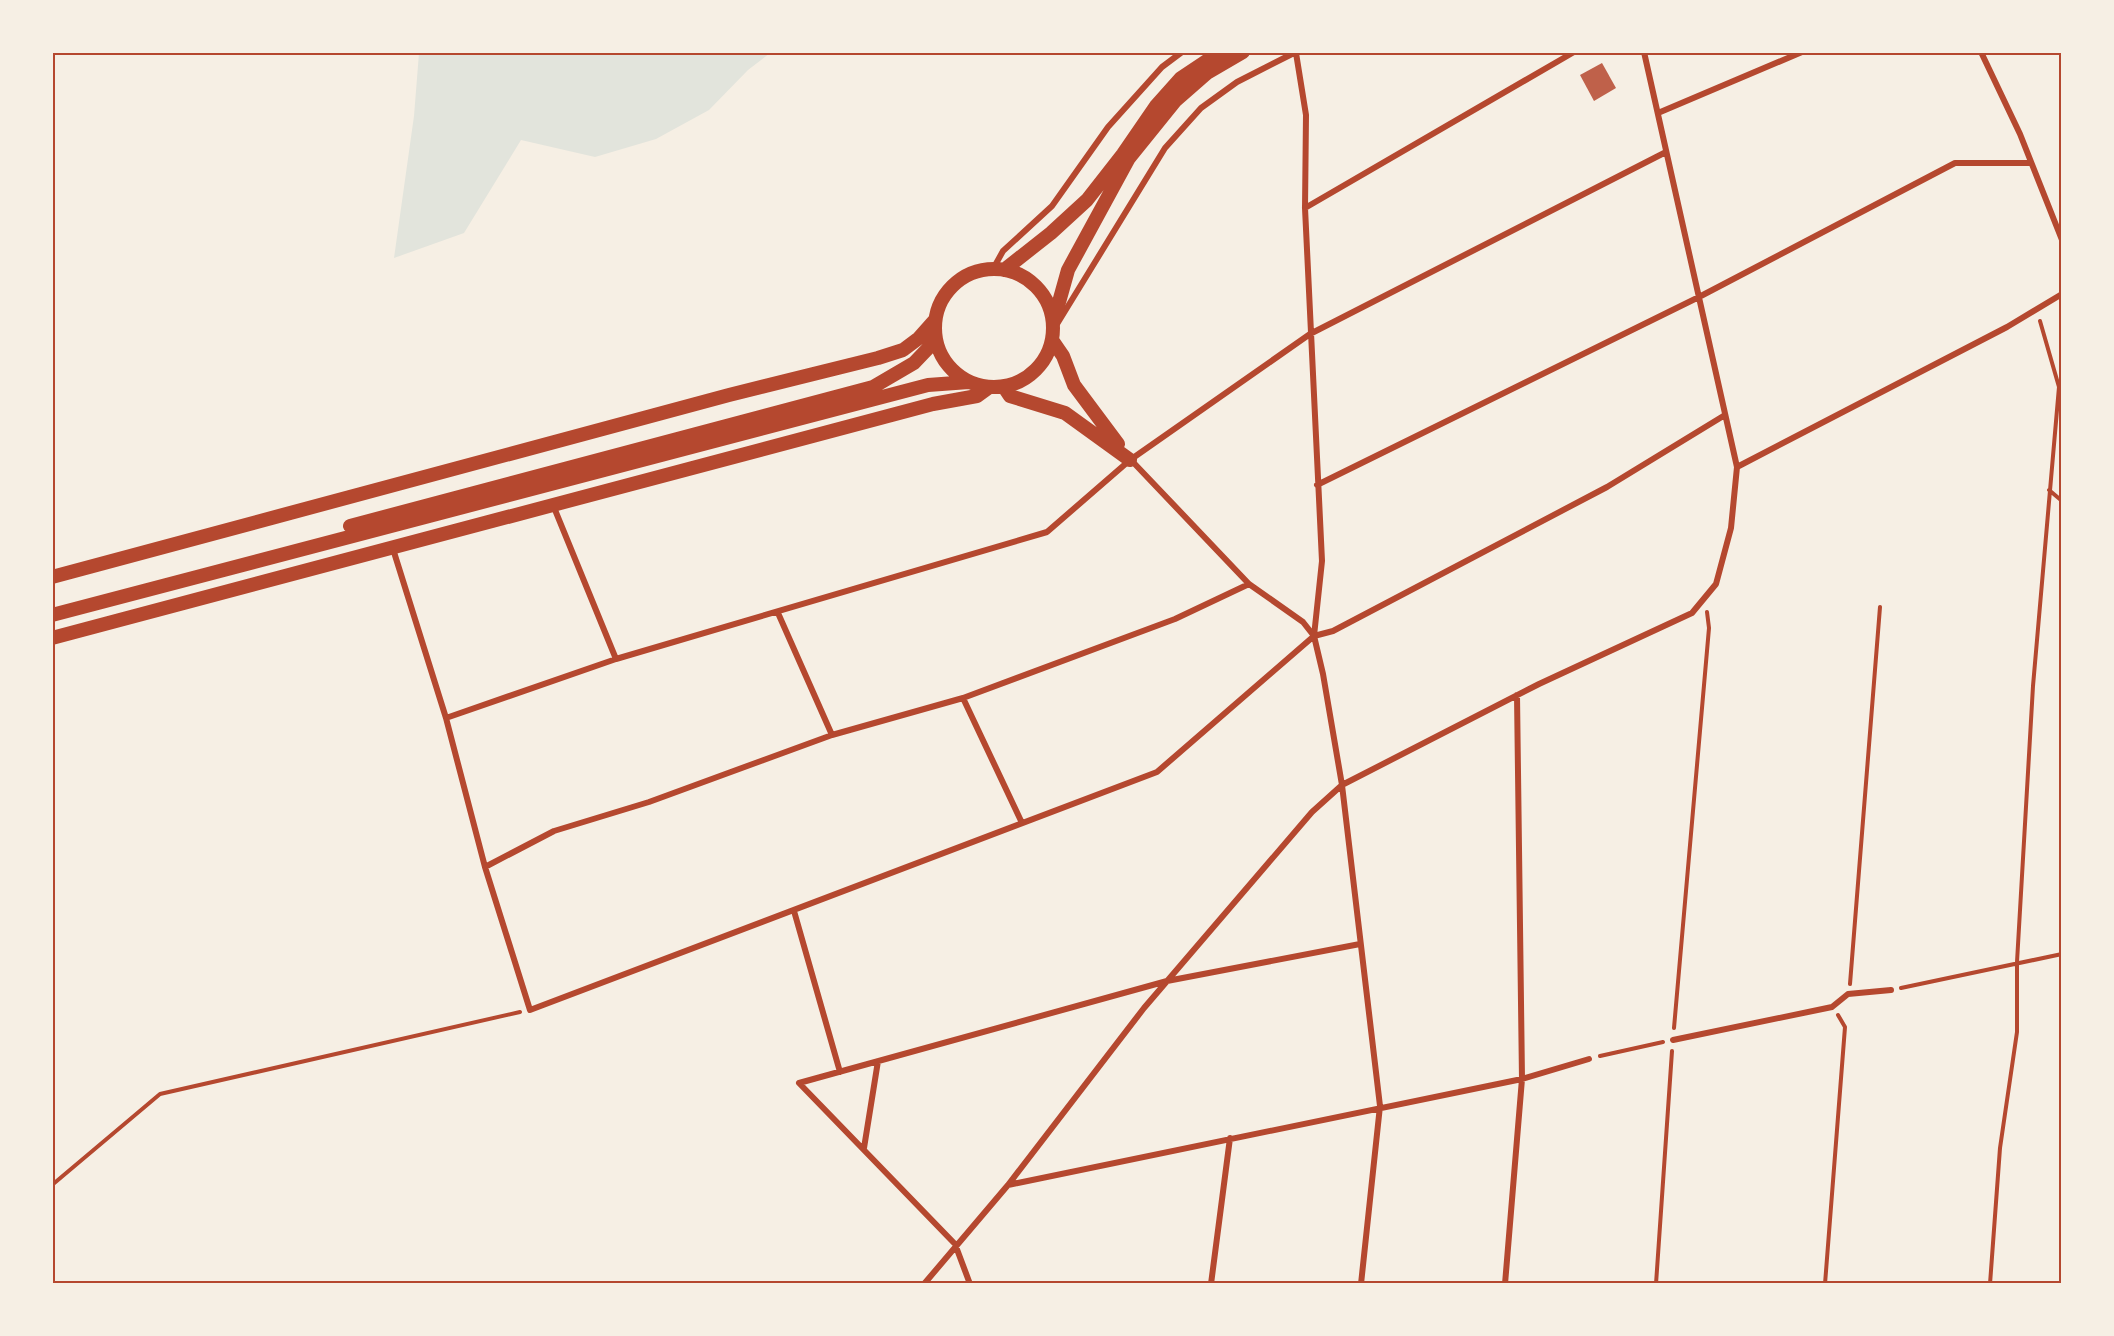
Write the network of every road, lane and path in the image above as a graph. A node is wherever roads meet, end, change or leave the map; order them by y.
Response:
1 (1182, 52) edge
2 (1220, 52) edge
3 (1243, 52) edge
4 (1574, 52) edge
5 (1644, 52) edge
6 (1802, 52) edge
7 (1981, 52) edge
8 (1296, 53) edge
9 (1658, 113) junction
10 (1666, 152) junction
11 (2031, 163) junction
12 (1305, 208) junction
13 (2061, 240) edge
14 (998, 269) junction
15 (2061, 294) edge
16 (1699, 297) junction
17 (2037, 309) junction
18 (935, 320) junction
19 (1053, 330) junction
20 (1310, 333) junction
21 (936, 340) junction
22 (969, 382) junction
23 (1004, 387) junction
24 (988, 388) junction
25 (1725, 415) junction
26 (1130, 459) junction
27 (1737, 467) junction
28 (1317, 485) junction
29 (2049, 489) junction
30 (2061, 501) edge
31 (554, 505) junction
32 (392, 545) junction
33 (52, 577) edge
34 (1249, 584) junction
35 (1705, 597) junction
36 (52, 606) edge
37 (1880, 607) dead end
38 (778, 613) junction
39 (52, 615) edge
40 (1314, 636) junction
41 (52, 638) edge
42 (616, 659) junction
43 (1517, 695) junction
44 (963, 698) junction
45 (446, 718) junction
46 (832, 735) junction
47 (1342, 785) junction
48 (1022, 823) junction
49 (484, 867) junction
50 (794, 910) junction
51 (1360, 944) junction
52 (2061, 954) edge
53 (2017, 962) junction
54 (1167, 981) junction
55 (1891, 990) joint
56 (1848, 994) junction
57 (1833, 1007) junction
58 (530, 1010) junction
59 (1673, 1040) junction
60 (1589, 1059) joint
61 (878, 1061) junction
62 (840, 1072) junction
63 (1522, 1079) junction
64 (1380, 1106) junction
65 (1230, 1138) junction
66 (864, 1148) junction
67 (52, 1185) edge
68 (1008, 1185) junction
69 (955, 1244) junction
70 (924, 1284) edge
71 (970, 1284) edge
72 (1211, 1284) edge
73 (1361, 1284) edge
74 (1505, 1284) edge
75 (1656, 1284) edge
76 (1825, 1284) edge
77 (1990, 1284) edge

1 - 14 street
2 - 14 main road
3 - 19 main road
4 - 12 street
5 - 9 street
6 - 9 street
7 - 11 street
8 - 12 street
8 - 19 street
9 - 10 street
10 - 16 street
10 - 20 street
11 - 13 street
11 - 16 street
12 - 20 street
14 - 18 main road
14 - 19 main road
15 - 17 street
16 - 25 street
16 - 28 street
17 - 27 street
17 - 29 path
18 - 21 main road
18 - 33 main road
19 - 23 main road
19 - 26 main road
20 - 26 street
20 - 28 street
21 - 22 main road
21 - 36 main road
22 - 24 main road
22 - 39 main road
23 - 24 main road
23 - 26 main road
24 - 31 main road
25 - 27 street
25 - 40 street
26 - 34 street
26 - 38 street
27 - 35 street
28 - 40 street
29 - 30 path
29 - 53 path
31 - 32 main road
31 - 42 street
32 - 41 main road
32 - 45 street
34 - 40 street
34 - 44 street
35 - 43 street
35 - 59 path
37 - 56 path
38 - 42 street
38 - 46 street
40 - 47 street
40 - 48 street
42 - 45 street
43 - 47 street
43 - 63 street
44 - 46 street
44 - 48 street
45 - 49 street
46 - 49 street
47 - 51 street
47 - 54 street
48 - 50 street
49 - 58 street
50 - 58 street
50 - 62 street
51 - 54 street
51 - 64 street
52 - 53 path
53 - 55 path
53 - 77 path
54 - 61 street
54 - 68 street
55 - 56 street
56 - 57 street
57 - 59 street
57 - 76 path
58 - 67 path
59 - 60 path
59 - 75 path
60 - 63 street
61 - 62 street
61 - 66 street
62 - 66 street
63 - 64 street
63 - 74 street
64 - 65 street
64 - 73 street
65 - 68 street
65 - 72 street
66 - 69 street
68 - 69 street
69 - 70 street
69 - 71 street

